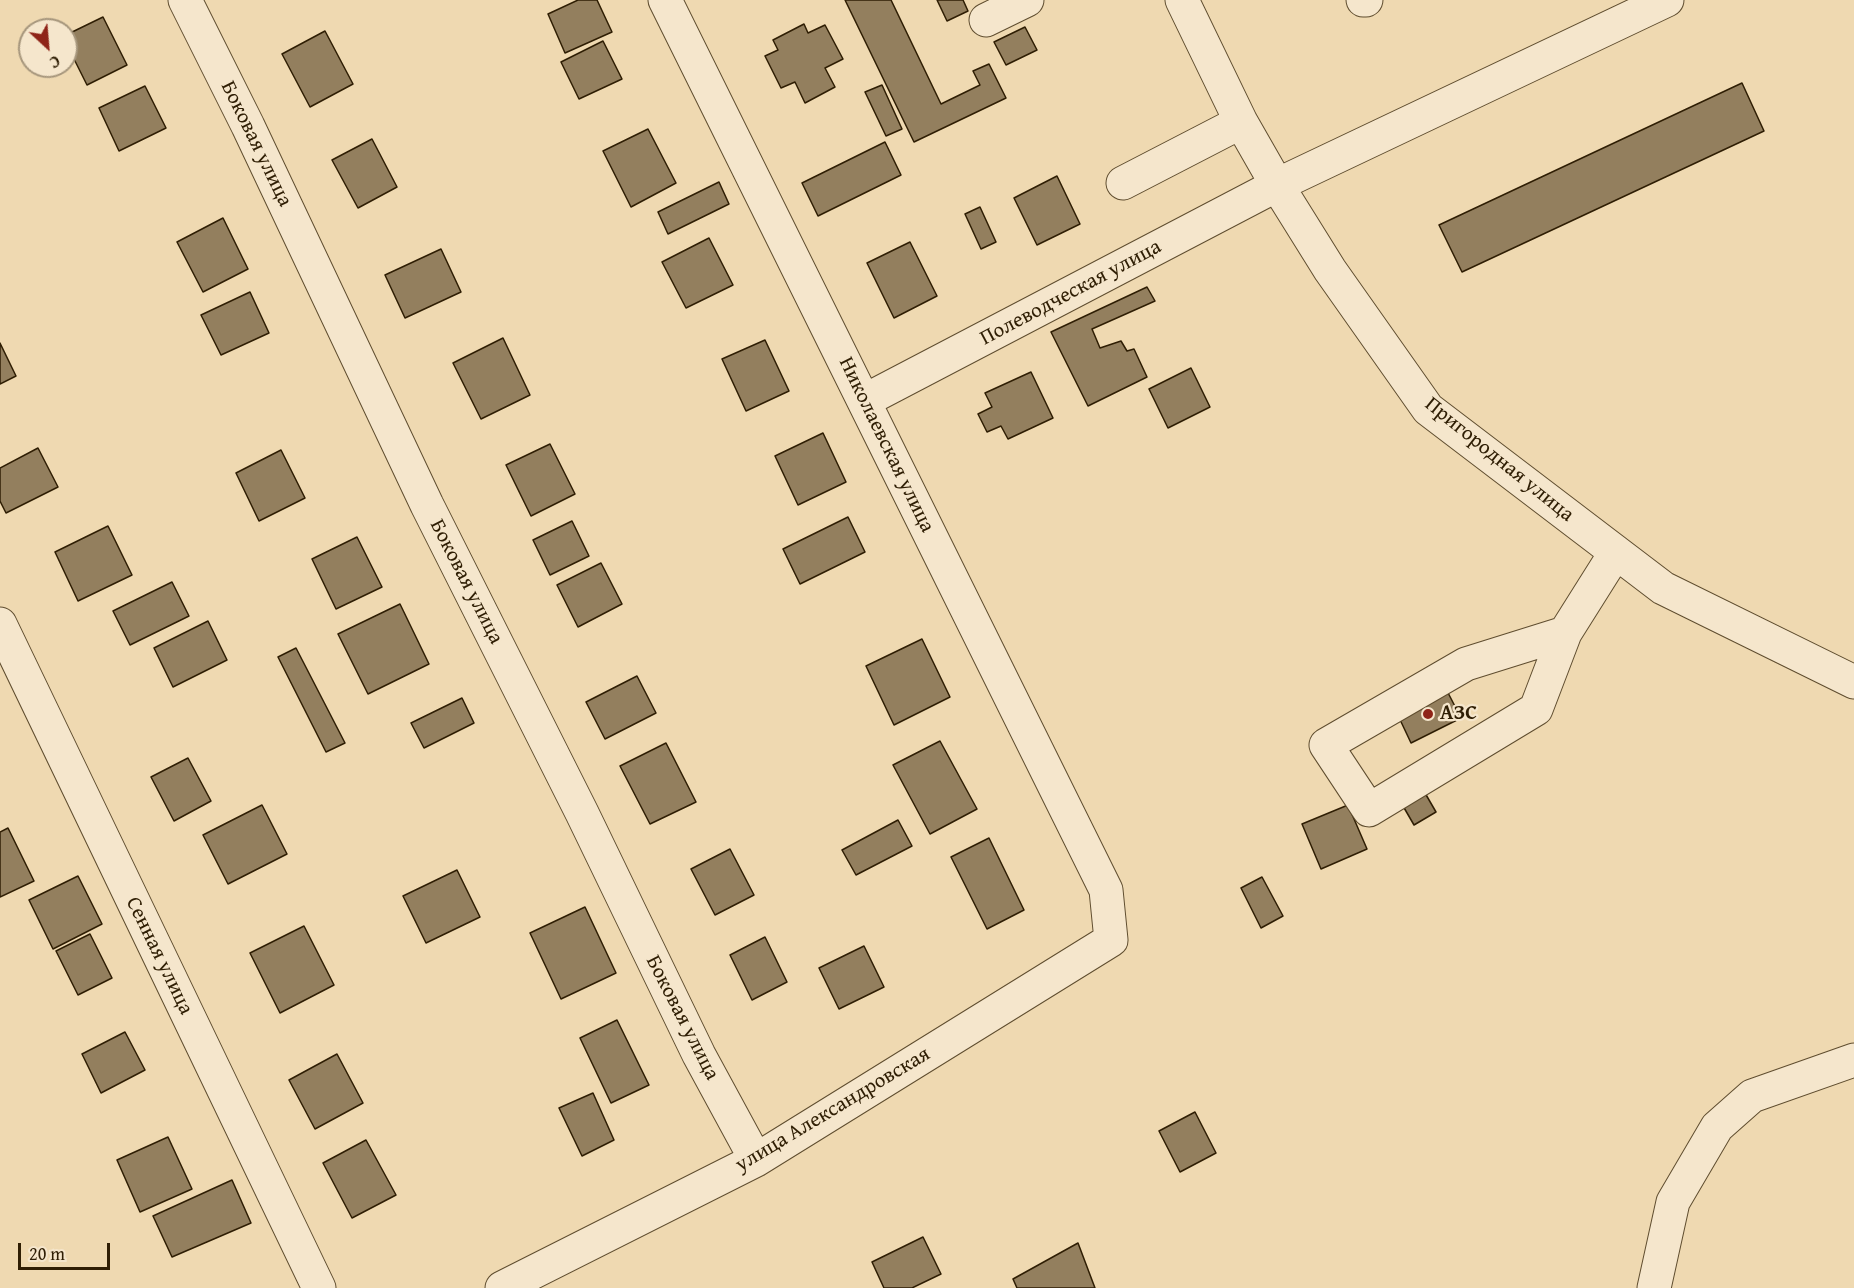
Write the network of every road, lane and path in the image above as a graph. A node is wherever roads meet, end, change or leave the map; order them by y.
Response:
1 (185, 0) edge
2 (665, 0) edge
3 (1027, 0) edge
4 (1182, 0) edge
5 (1667, 0) edge
6 (986, 20) dead end
7 (1241, 122) junction
8 (1124, 183) dead end
9 (1277, 185) junction
10 (864, 401) junction
11 (1616, 552) junction
12 (0, 624) edge
13 (1565, 633) junction
14 (1854, 682) edge
15 (1106, 890) joint
16 (1854, 1060) edge
17 (756, 1160) junction
18 (319, 1288) edge
19 (502, 1288) edge
20 (1654, 1288) edge

1 - 17 street, Боковая улица
2 - 10 street, Николаевская улица
3 - 6 street
4 - 7 street, Пригородная улица
5 - 9 street, Полеводческая улица
7 - 8 street
7 - 9 street, Пригородная улица
9 - 10 street, Полеводческая улица
9 - 11 street, Пригородная улица
10 - 15 street, Николаевская улица
11 - 13 street
11 - 14 street, Пригородная улица
12 - 18 street, Сенная улица
13 - 13 street
15 - 17 street, улица Александровская
16 - 20 street
17 - 19 street, улица Александровская

